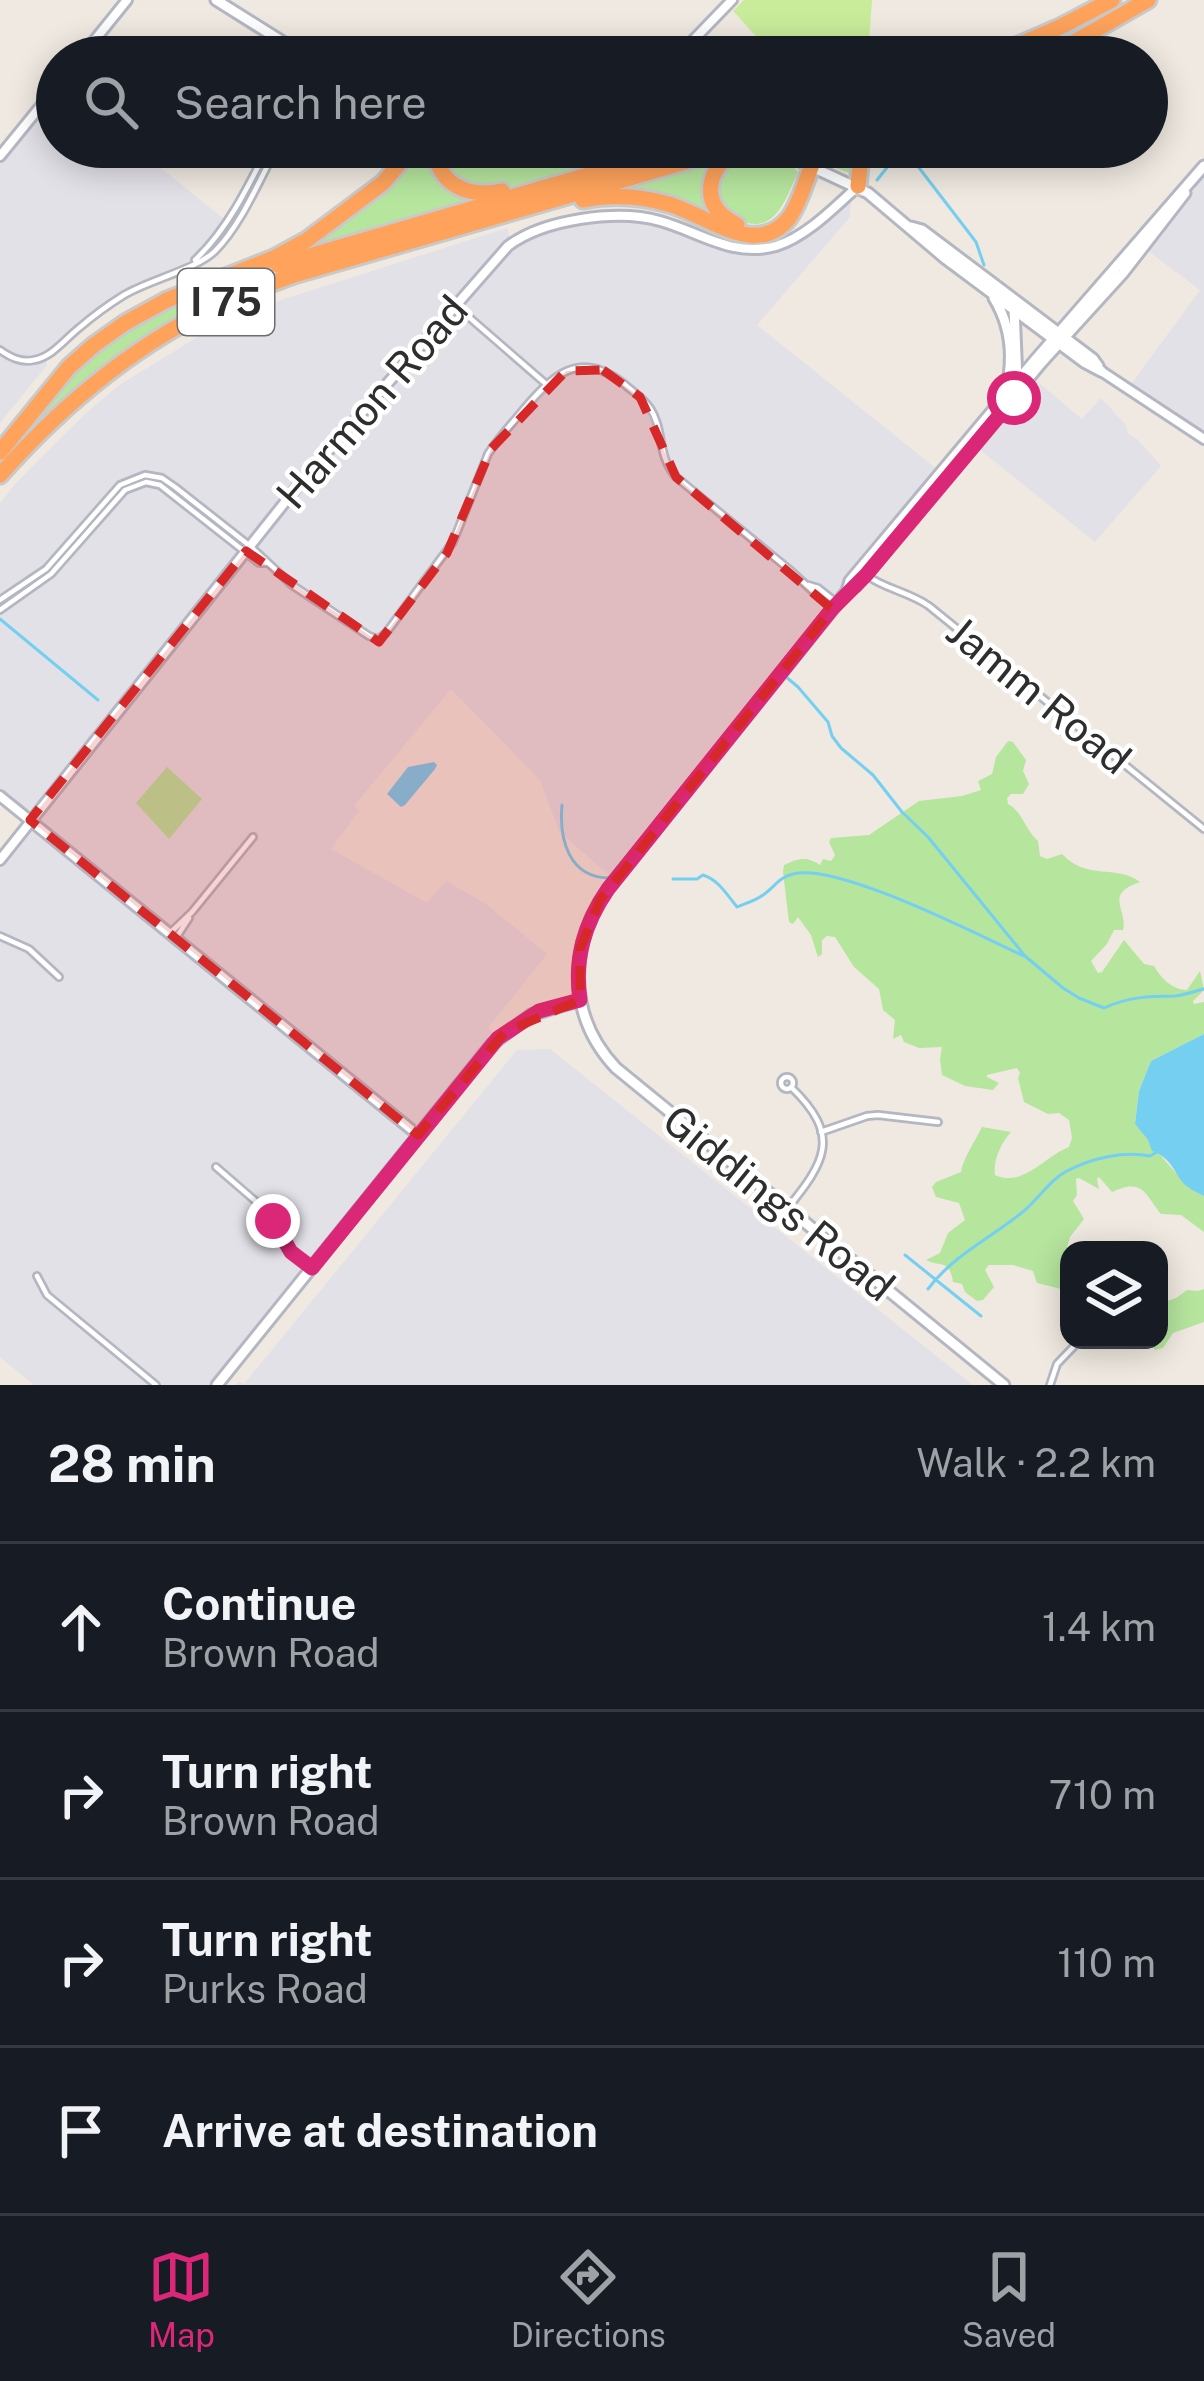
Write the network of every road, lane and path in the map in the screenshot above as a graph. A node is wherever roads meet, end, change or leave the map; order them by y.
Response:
1 (127, 0) edge
2 (216, 0) edge
3 (732, 0) edge
4 (1112, 0) edge
5 (1148, 0) edge
6 (98, 36) edge
7 (274, 36) edge
8 (697, 36) edge
9 (1042, 36) edge
10 (1084, 36) edge
11 (36, 112) edge
12 (0, 156) edge
13 (1204, 166) edge
14 (261, 168) edge
15 (263, 168) edge
16 (396, 168) edge
17 (439, 168) edge
18 (595, 168) edge
19 (609, 168) edge
20 (667, 168) edge
21 (717, 168) edge
22 (806, 168) edge
23 (807, 168) edge
24 (817, 168) edge
25 (860, 168) edge
26 (260, 172) junction
27 (858, 186) junction
28 (1186, 188) junction
29 (533, 208) junction
30 (911, 227) junction
31 (1130, 258) junction
32 (197, 288) junction
33 (991, 294) junction
34 (1009, 296) junction
35 (455, 305) junction
36 (1015, 312) junction
37 (1059, 339) junction
38 (0, 350) edge
39 (1101, 371) joint
40 (1017, 382) junction
41 (546, 384) junction
42 (1014, 398) junction
43 (1002, 401) junction
44 (1204, 439) edge
45 (0, 452) edge
46 (946, 469) junction
47 (0, 475) edge
48 (919, 514) junction
49 (248, 549) junction
50 (863, 572) junction
51 (0, 600) edge
52 (834, 606) junction
53 (0, 610) edge
54 (0, 796) edge
55 (30, 820) junction
56 (1204, 829) edge
57 (254, 837) dead end
58 (0, 860) edge
59 (0, 936) edge
60 (173, 936) junction
61 (59, 976) dead end
62 (580, 1000) junction
63 (791, 1087) dead end
64 (938, 1122) dead end
65 (821, 1132) junction
66 (418, 1135) junction
67 (216, 1167) dead end
68 (787, 1209) junction
69 (312, 1268) junction
70 (37, 1276) dead end
71 (1072, 1349) edge
72 (156, 1385) edge
73 (217, 1385) edge
74 (1004, 1385) edge
75 (1051, 1385) edge

1 - 6 street
2 - 7 main road
3 - 8 street
4 - 9 highway
5 - 10 highway
11 - 12 street
13 - 28 main road
14 - 26 street
15 - 26 street
16 - 32 highway
17 - 18 highway
19 - 32 highway, I 75
20 - 29 highway, I 75
21 - 22 highway
23 - 29 highway
24 - 27 main road
25 - 27 highway
26 - 38 street
27 - 30 main road
27 - 35 street, Harmon Road
28 - 31 main road
28 - 31 main road
29 - 47 highway, I 75
30 - 33 main road
30 - 34 main road
31 - 37 main road
31 - 37 main road
32 - 45 highway, I 75
33 - 36 main road
33 - 43 main road
34 - 36 main road
34 - 37 main road
35 - 41 street
35 - 49 street, Harmon Road
36 - 37 main road
36 - 40 main road
37 - 39 main road
37 - 40 main road
37 - 42 main road
39 - 44 street
40 - 42 main road
40 - 43 main road
41 - 49 street
41 - 52 street
42 - 48 main road
43 - 46 main road
46 - 48 main road
46 - 50 main road
48 - 50 main road
49 - 51 street
49 - 53 street
49 - 55 street, Harmon Road
50 - 52 main road
50 - 56 street, Jamm Road
52 - 62 main road
54 - 55 street
55 - 58 street, Harmon Road
55 - 60 street
57 - 60 street
59 - 61 street
60 - 66 street
62 - 66 main road
62 - 68 main road, Giddings Road
63 - 65 street
64 - 65 street
65 - 68 street
66 - 69 main road
67 - 69 street
68 - 74 main road, Giddings Road
69 - 73 main road
70 - 72 street
71 - 75 street

